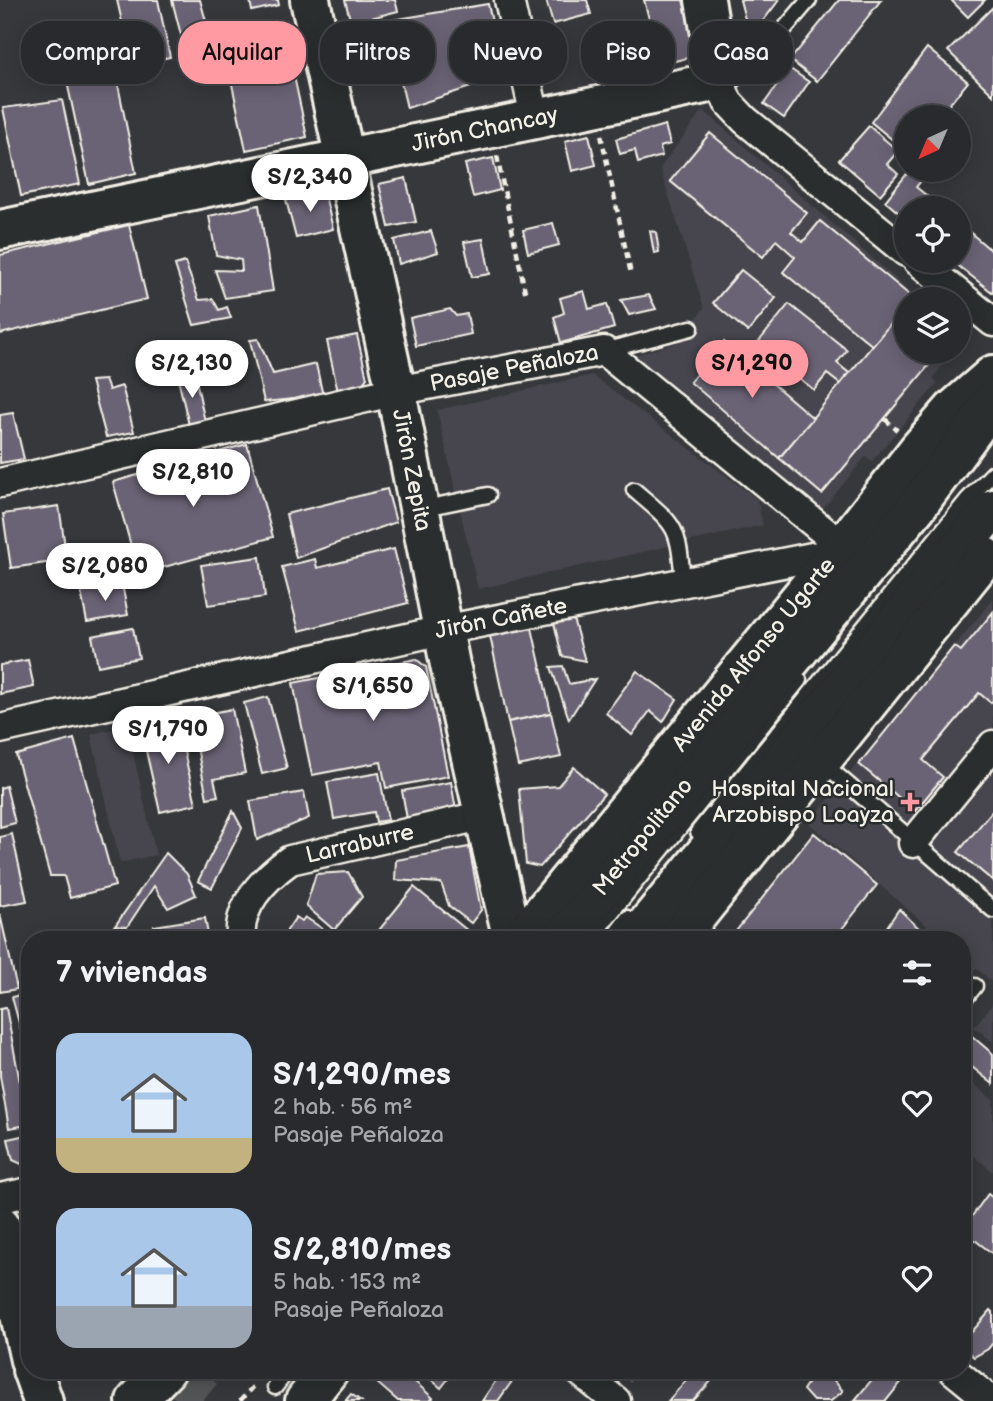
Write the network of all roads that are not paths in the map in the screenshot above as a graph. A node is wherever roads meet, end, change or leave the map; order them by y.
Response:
1 (310, 0) edge
2 (509, 0) edge
3 (705, 0) edge
4 (808, 0) edge
5 (709, 21) edge
6 (790, 21) edge
7 (704, 84) edge
8 (720, 84) edge
9 (535, 117) junction
10 (345, 159) junction
11 (0, 230) edge
12 (894, 241) edge
13 (933, 273) edge
14 (993, 322) edge
15 (691, 328) dead end
16 (604, 351) junction
17 (993, 375) edge
18 (396, 391) junction
19 (993, 398) edge
20 (993, 473) edge
21 (0, 483) edge
22 (634, 490) dead end
23 (488, 495) dead end
24 (993, 509) edge
25 (418, 510) junction
26 (993, 547) edge
27 (840, 549) junction
28 (683, 581) junction
29 (443, 630) junction
30 (809, 668) dead end
31 (0, 729) edge
32 (993, 745) edge
33 (820, 761) junction
34 (485, 815) junction
35 (914, 843) junction
36 (687, 846) dead end
37 (993, 910) edge
38 (635, 924) edge
39 (242, 931) edge
40 (511, 931) edge
41 (527, 931) edge
42 (568, 931) edge
43 (596, 931) edge
44 (684, 931) edge
45 (975, 986) dead end
46 (971, 991) edge
47 (21, 1194) edge
48 (0, 1198) edge
49 (0, 1225) edge
50 (21, 1320) edge
51 (35, 1379) edge
52 (157, 1379) edge
53 (303, 1379) edge
54 (315, 1379) edge
55 (589, 1379) edge
56 (965, 1379) edge
57 (289, 1396) edge
58 (987, 1396) edge
59 (43, 1401) edge
60 (136, 1401) edge
61 (617, 1401) edge

1 - 10 main road, Jirón Zepita
2 - 9 street
3 - 5 main road
4 - 6 lane
7 - 9 main road, Jirón Chancay
8 - 12 street
9 - 10 main road, Jirón Chancay
10 - 11 main road, Jirón Chancay
10 - 18 main road, Jirón Zepita
13 - 14 street
15 - 16 lane
16 - 18 street, Pasaje Peñaloza
16 - 27 street, Pasaje Peñaloza
17 - 27 main road, Avenida Alfonso Ugarte
18 - 21 street, Pasaje Peñaloza
18 - 25 main road, Jirón Zepita
19 - 42 main road, Avenida Alfonso Ugarte
20 - 36 lane, Metropolitano
22 - 28 lane
23 - 25 lane
24 - 38 main road
25 - 29 main road, Jirón Zepita
26 - 33 main road
27 - 28 street, Jirón Cañete
27 - 41 main road, Avenida Alfonso Ugarte
28 - 29 street, Jirón Cañete
29 - 31 street, Jirón Cañete
29 - 34 main road, Jirón Zepita
30 - 43 lane, Metropolitano
32 - 35 street
33 - 35 lane
33 - 44 main road
34 - 39 street, Larraburre
34 - 40 main road, Jirón Zepita
35 - 37 lane
45 - 46 lane
47 - 48 street
49 - 50 main road
51 - 59 main road
52 - 60 main road
53 - 57 main road
54 - 57 main road
55 - 61 street
56 - 58 street

